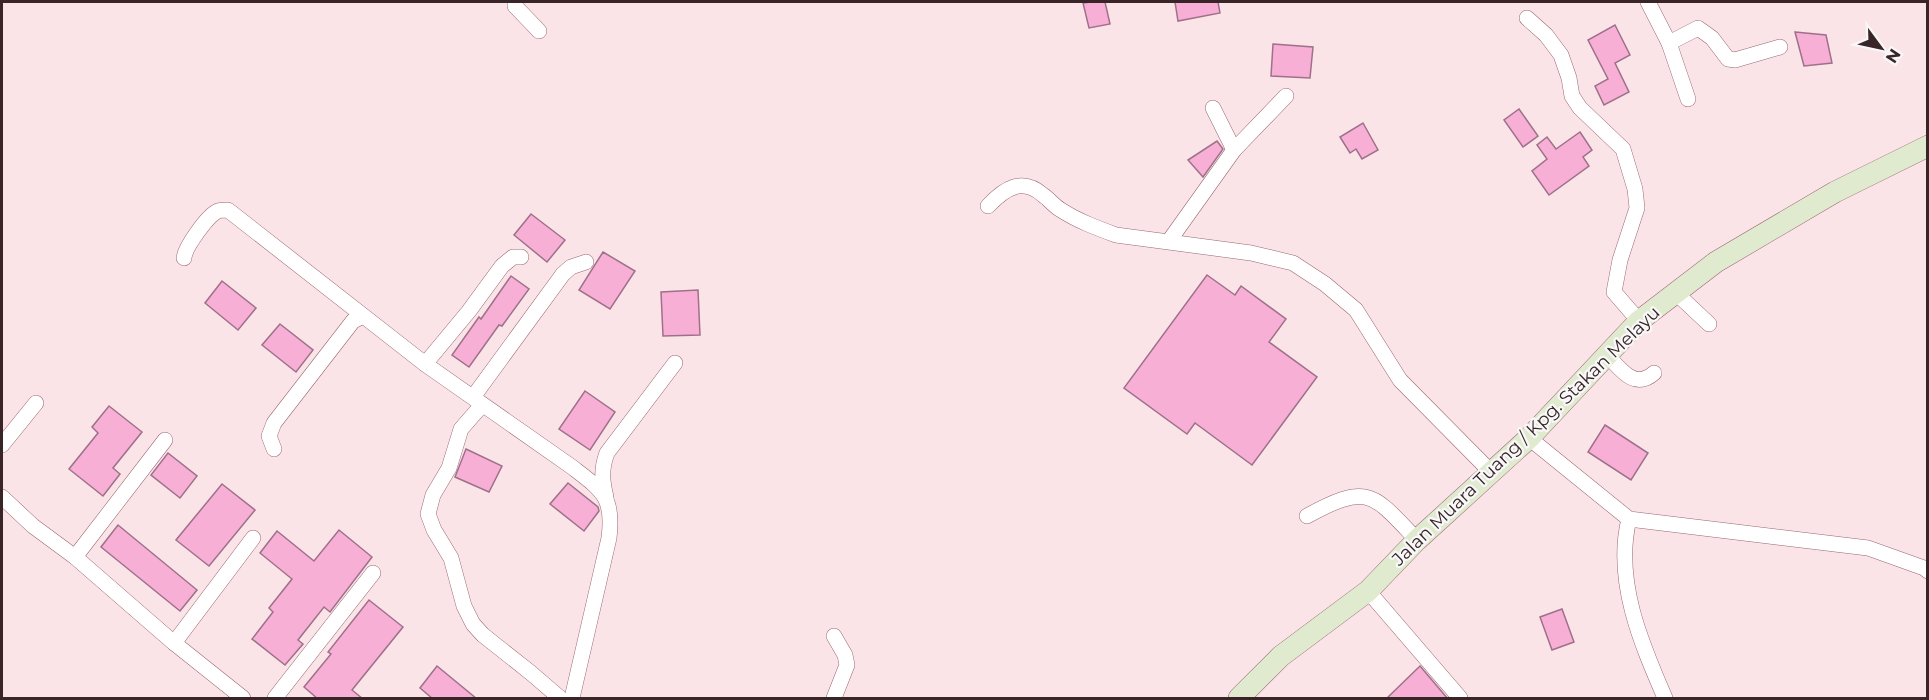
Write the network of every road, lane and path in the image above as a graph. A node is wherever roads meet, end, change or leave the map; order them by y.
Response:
1 (515, 2) edge
2 (1648, 2) edge
3 (1527, 18) dead end
4 (539, 31) dead end
5 (1670, 43) junction
6 (1780, 47) dead end
7 (1286, 96) dead end
8 (1688, 99) dead end
9 (1213, 108) dead end
10 (1928, 146) edge
11 (1234, 150) junction
12 (988, 206) dead end
13 (1169, 241) junction
14 (521, 257) dead end
15 (184, 258) dead end
16 (586, 262) dead end
17 (1676, 293) junction
18 (363, 316) junction
19 (1639, 321) junction
20 (1709, 324) dead end
21 (1608, 356) junction
22 (675, 363) dead end
23 (425, 364) junction
24 (1654, 373) dead end
25 (477, 401) junction
26 (36, 403) dead end
27 (1529, 438) junction
28 (165, 440) dead end
29 (2, 445) edge
30 (273, 449) dead end
31 (1491, 472) junction
32 (2, 497) edge
33 (606, 497) junction
34 (1307, 516) dead end
35 (1629, 519) junction
36 (253, 538) dead end
37 (1417, 540) junction
38 (75, 557) junction
39 (1928, 571) edge
40 (373, 573) dead end
41 (1368, 591) junction
42 (834, 636) dead end
43 (174, 643) junction
44 (1248, 695) edge
45 (243, 699) edge
46 (275, 699) edge
47 (560, 699) edge
48 (572, 699) edge
49 (834, 699) edge
50 (1461, 699) edge
51 (1665, 699) edge

1 - 4 street
2 - 5 street
3 - 19 street
5 - 6 street
5 - 8 street
7 - 11 street
9 - 11 street
10 - 17 main road, Jalan Muara Tuang / Kpg. Stakan Melayu
11 - 13 street
12 - 13 street
13 - 31 street
14 - 23 street
15 - 18 street
16 - 25 street
17 - 19 main road, Jalan Muara Tuang / Kpg. Stakan Melayu
17 - 20 street
18 - 23 street
18 - 30 street
19 - 21 main road, Jalan Muara Tuang / Kpg. Stakan Melayu
21 - 24 street
21 - 27 main road, Jalan Muara Tuang / Kpg. Stakan Melayu
22 - 33 street
23 - 25 street
25 - 33 street
25 - 47 street
26 - 29 street
27 - 31 main road, Jalan Muara Tuang / Kpg. Stakan Melayu
27 - 35 street
28 - 38 street
31 - 37 main road, Jalan Muara Tuang / Kpg. Stakan Melayu
32 - 38 street
33 - 48 street
34 - 37 street
35 - 39 street
35 - 51 street
36 - 43 street
37 - 41 main road, Jalan Muara Tuang / Kpg. Stakan Melayu
38 - 43 street
40 - 46 street
41 - 44 main road, Jalan Muara Tuang / Kpg. Stakan Melayu
41 - 50 street
42 - 49 street
43 - 45 street

